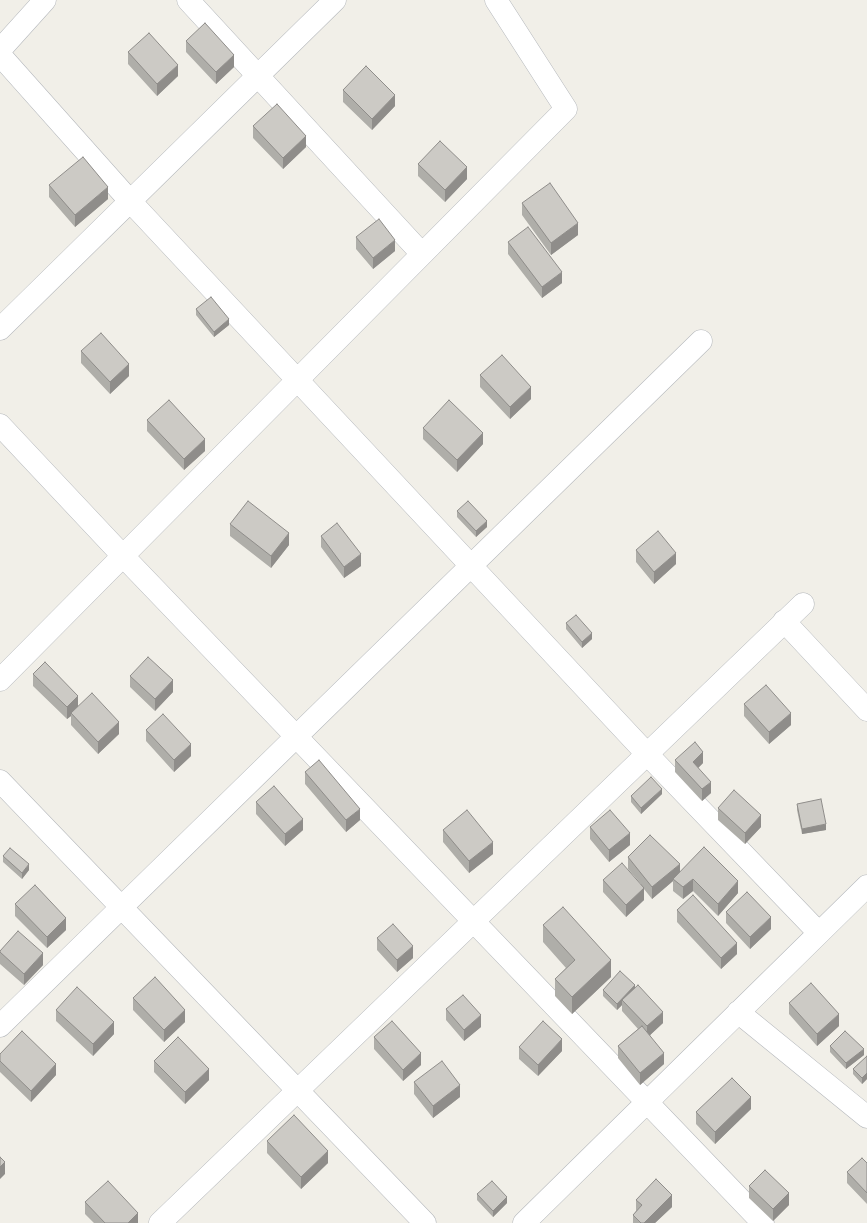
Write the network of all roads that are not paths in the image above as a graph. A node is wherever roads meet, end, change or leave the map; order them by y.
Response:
1 (45, 0) edge
2 (188, 0) edge
3 (335, 0) edge
4 (496, 0) edge
5 (0, 50) edge
6 (0, 55) edge
7 (258, 75) junction
8 (130, 201) junction
9 (422, 254) junction
10 (0, 329) edge
11 (701, 342) dead end
12 (297, 380) junction
13 (0, 425) edge
14 (123, 556) junction
15 (471, 566) junction
16 (803, 604) dead end
17 (784, 621) junction
18 (0, 680) edge
19 (867, 710) edge
20 (297, 737) junction
21 (646, 754) junction
22 (0, 781) edge
23 (867, 886) edge
24 (122, 908) junction
25 (473, 921) junction
26 (819, 933) junction
27 (738, 1012) junction
28 (0, 1026) edge
29 (297, 1090) junction
30 (647, 1102) junction
31 (867, 1117) edge
32 (160, 1223) edge
33 (424, 1223) edge
34 (524, 1223) edge
35 (763, 1223) edge

1 - 5 street
2 - 7 street
3 - 7 street
4 - 9 street
6 - 8 street
7 - 8 street
7 - 9 street
8 - 10 street
8 - 12 street
9 - 12 street
11 - 15 street
12 - 14 street
12 - 15 street
13 - 14 street
14 - 18 street
14 - 20 street
15 - 20 street
15 - 21 street
16 - 17 street
17 - 19 street
17 - 21 street
20 - 24 street
20 - 25 street
21 - 25 street
21 - 26 street
22 - 24 street
23 - 26 street
24 - 28 street
24 - 29 street
25 - 29 street
25 - 30 street
26 - 27 street
27 - 30 street
27 - 31 street
29 - 32 street
29 - 33 street
30 - 34 street
30 - 35 street

